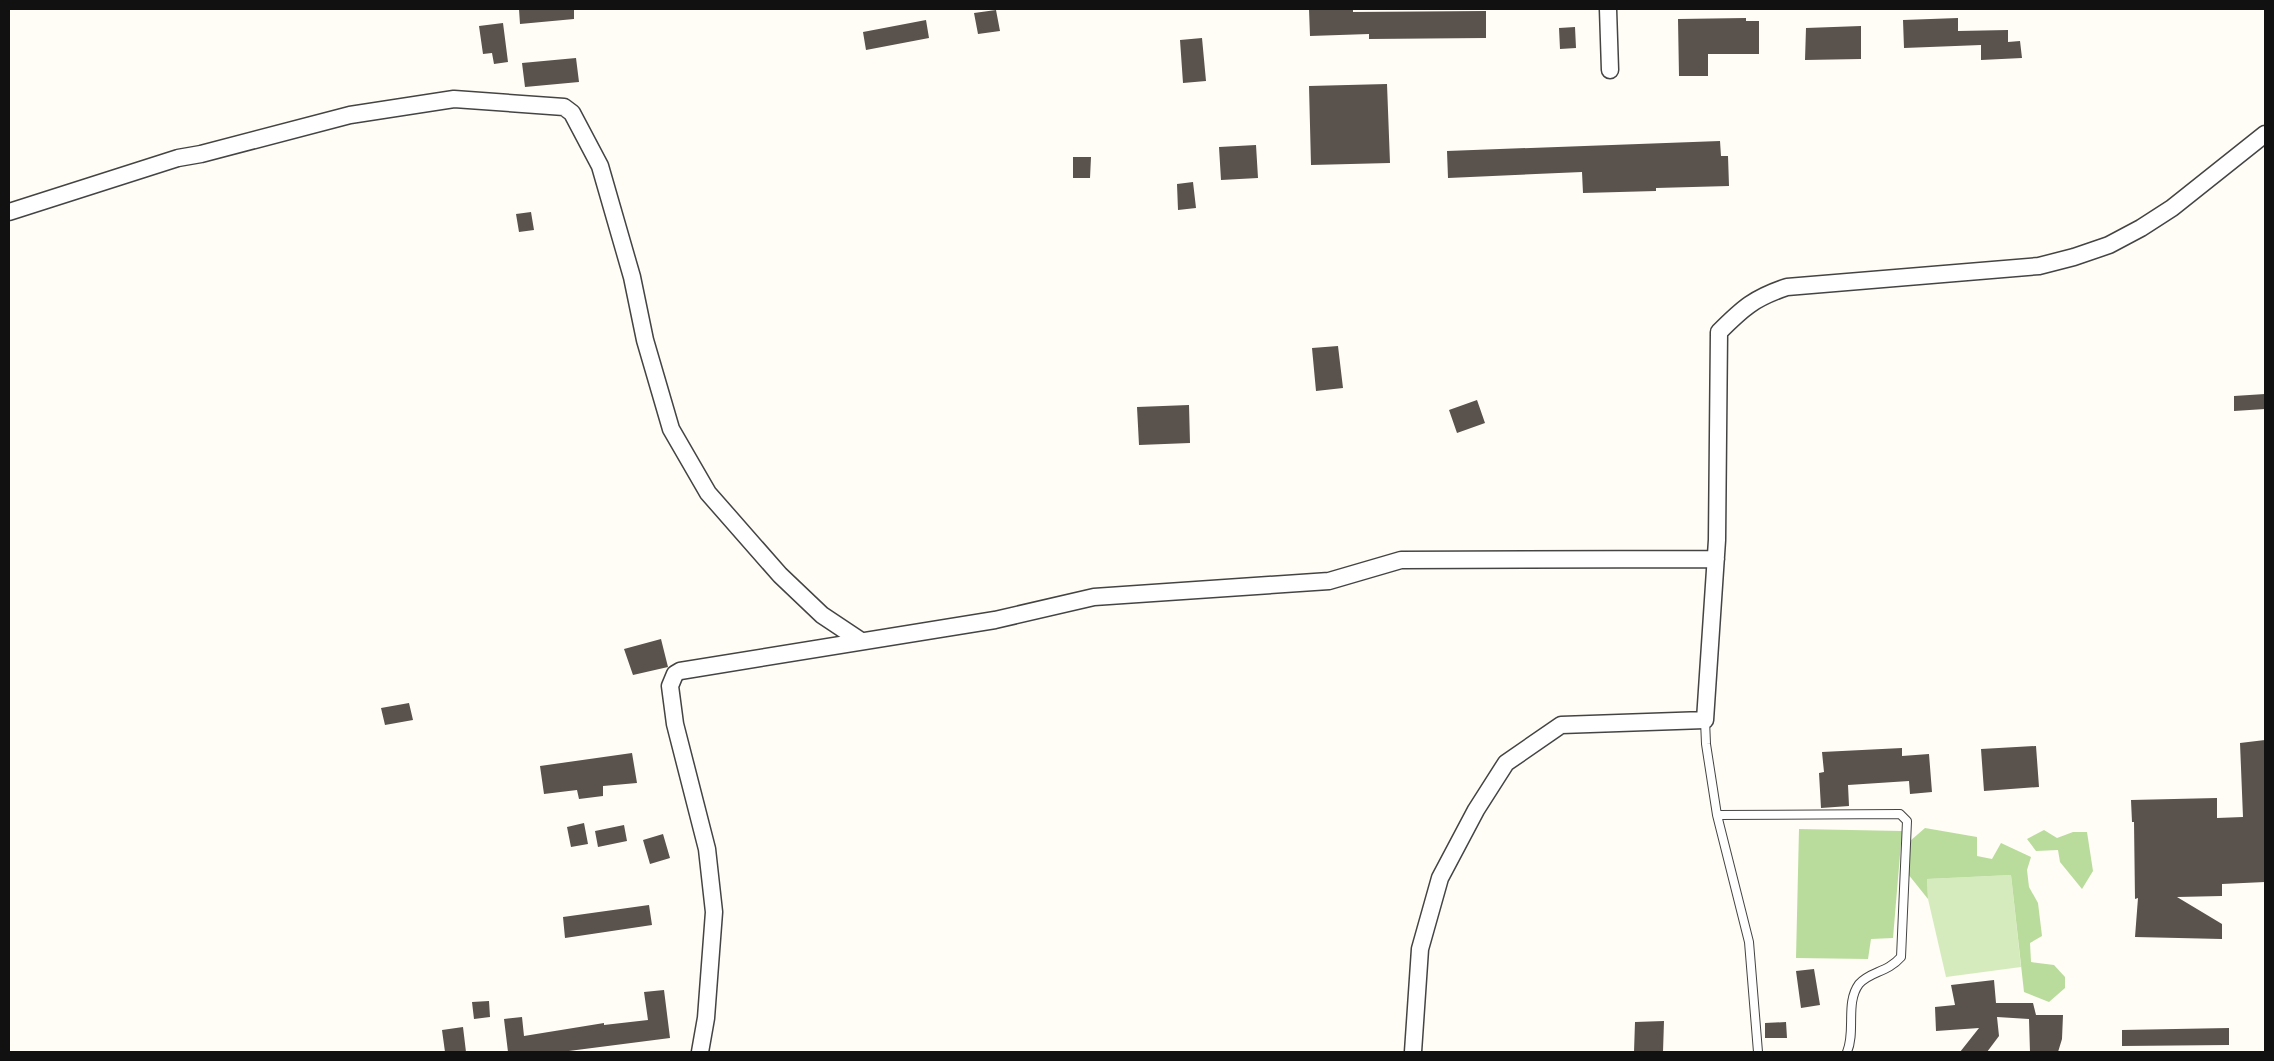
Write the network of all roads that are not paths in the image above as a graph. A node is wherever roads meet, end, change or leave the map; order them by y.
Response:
1 (1608, 9) edge
2 (1610, 70) dead end
3 (2265, 134) edge
4 (9, 212) edge
5 (1716, 559) junction
6 (862, 641) junction
7 (1705, 720) junction
8 (1718, 815) junction
9 (700, 1052) edge
10 (1413, 1052) edge
11 (1758, 1052) edge
12 (1847, 1052) edge

1 - 2 street
3 - 5 street
4 - 6 street
5 - 6 street
5 - 7 street
6 - 9 street
7 - 8 lane
7 - 10 street
8 - 11 lane
8 - 12 lane

